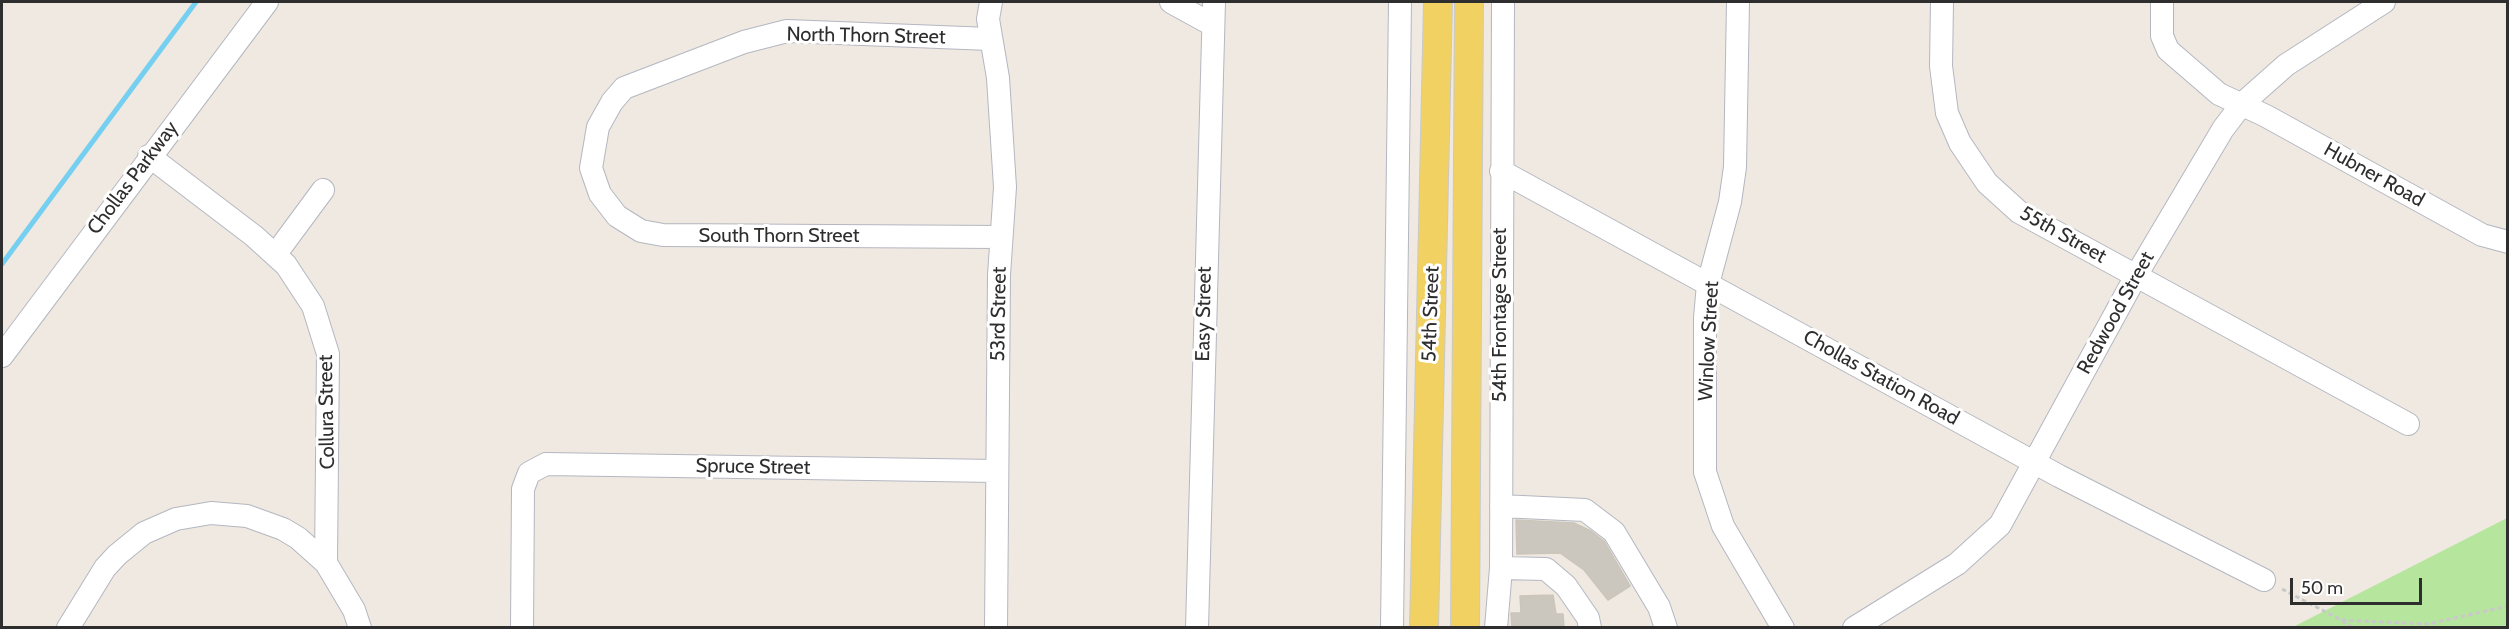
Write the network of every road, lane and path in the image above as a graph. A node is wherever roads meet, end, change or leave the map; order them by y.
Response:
1 (267, 2) edge
2 (991, 2) edge
3 (1170, 2) edge
4 (1401, 2) edge
5 (1438, 2) edge
6 (1469, 2) edge
7 (1503, 2) edge
8 (1738, 2) edge
9 (1942, 2) edge
10 (2162, 2) edge
11 (2384, 2) edge
12 (1212, 13) edge
13 (990, 39) junction
14 (2242, 104) junction
15 (149, 156) junction
16 (591, 168) joint
17 (1501, 171) junction
18 (323, 190) dead end
19 (1001, 237) junction
20 (2508, 242) edge
21 (275, 255) junction
22 (2137, 274) junction
23 (1708, 284) junction
24 (2, 356) edge
25 (2408, 424) dead end
26 (2034, 463) junction
27 (996, 471) junction
28 (1501, 506) junction
29 (326, 563) junction
30 (1501, 568) junction
31 (2264, 580) joint
32 (2508, 606) edge
33 (2341, 620) junction
34 (68, 627) edge
35 (360, 627) edge
36 (522, 627) edge
37 (996, 627) edge
38 (1197, 627) edge
39 (1392, 627) edge
40 (1424, 627) edge
41 (1465, 627) edge
42 (1496, 627) edge
43 (1590, 627) edge
44 (1666, 627) edge
45 (1783, 627) edge
46 (1854, 627) edge
47 (2354, 627) edge

1 - 15 street, Chollas Parkway
2 - 13 street, 53rd Street
3 - 12 street
4 - 39 street
5 - 40 main road, 54th Street
6 - 41 main road, 54th Street
7 - 17 street, 54th Frontage Street
8 - 23 street, Winlow Street
9 - 22 street, 55th Street
10 - 14 street, Hubner Road
11 - 14 street, Redwood Street
12 - 38 street, Easy Street
13 - 16 street, North Thorn Street
13 - 19 street, 53rd Street
14 - 20 street, Hubner Road
14 - 22 street, Redwood Street
15 - 21 street, Collura Street
15 - 24 street, Chollas Parkway
16 - 19 street, South Thorn Street
17 - 23 street, Chollas Station Road
17 - 28 street, 54th Frontage Street
18 - 21 street
19 - 27 street, 53rd Street
21 - 29 street, Collura Street
22 - 25 street, 55th Street
22 - 26 street, Redwood Street
23 - 26 street, Chollas Station Road
23 - 45 street, Winlow Street
26 - 31 street, Chollas Station Road
26 - 46 street, Redwood Street
27 - 36 street, Spruce Street
27 - 37 street, 53rd Street
28 - 30 street, 54th Frontage Street
28 - 44 street
29 - 34 street
29 - 35 street
30 - 42 street, 54th Frontage Street
30 - 43 street
31 - 33 path
32 - 33 path
33 - 47 path

